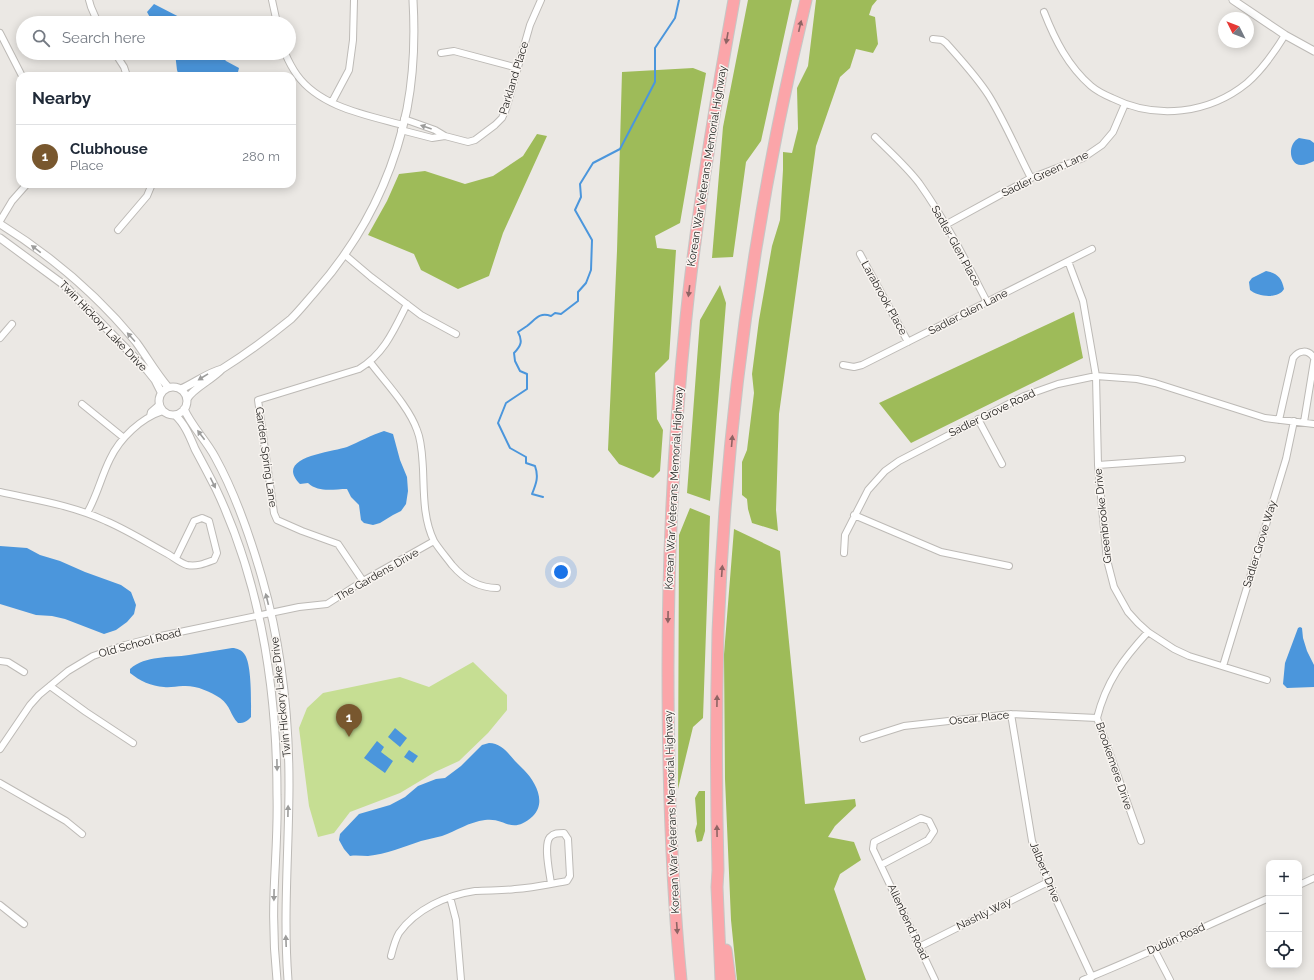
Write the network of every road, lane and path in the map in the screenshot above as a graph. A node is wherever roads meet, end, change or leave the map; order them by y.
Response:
1 (89, 0) edge
2 (272, 0) edge
3 (354, 0) edge
4 (412, 0) edge
5 (541, 0) edge
6 (734, 0) edge
7 (806, 0) edge
8 (1234, 0) edge
9 (1044, 12) dead end
10 (95, 16) edge
11 (275, 16) edge
12 (1285, 35) junction
13 (1, 38) edge
14 (933, 39) dead end
15 (1314, 51) edge
16 (441, 53) dead end
17 (120, 60) edge
18 (289, 60) edge
19 (518, 68) junction
20 (20, 72) edge
21 (126, 72) edge
22 (295, 72) edge
23 (296, 73) edge
24 (332, 102) junction
25 (1125, 104) junction
26 (403, 125) junction
27 (445, 136) junction
28 (875, 137) dead end
29 (1031, 178) junction
30 (23, 188) edge
31 (150, 188) edge
32 (0, 221) edge
33 (0, 224) edge
34 (947, 224) junction
35 (118, 230) dead end
36 (0, 238) edge
37 (1092, 249) dead end
38 (345, 254) junction
39 (860, 254) dead end
40 (1068, 261) junction
41 (987, 302) junction
42 (407, 304) junction
43 (12, 324) dead end
44 (456, 334) dead end
45 (0, 338) edge
46 (908, 342) junction
47 (1314, 358) edge
48 (1314, 361) edge
49 (370, 362) junction
50 (843, 365) dead end
51 (222, 369) junction
52 (1096, 376) junction
53 (168, 387) junction
54 (181, 388) junction
55 (161, 392) junction
56 (187, 399) junction
57 (82, 404) dead end
58 (159, 405) junction
59 (184, 409) junction
60 (163, 412) junction
61 (175, 415) junction
62 (150, 416) junction
63 (978, 419) junction
64 (1279, 420) junction
65 (1294, 421) junction
66 (1304, 422) junction
67 (1314, 424) edge
68 (124, 438) junction
69 (1182, 459) dead end
70 (1002, 464) dead end
71 (1098, 465) junction
72 (0, 492) edge
73 (88, 513) junction
74 (854, 515) junction
75 (434, 541) junction
76 (844, 553) dead end
77 (176, 558) junction
78 (1009, 566) dead end
79 (363, 580) junction
80 (497, 588) dead end
81 (271, 613) junction
82 (259, 616) junction
83 (1148, 632) junction
84 (0, 661) edge
85 (1223, 666) junction
86 (24, 672) dead end
87 (1267, 680) dead end
88 (50, 686) junction
89 (1011, 714) junction
90 (1097, 718) junction
91 (863, 739) dead end
92 (133, 743) dead end
93 (0, 749) edge
94 (0, 783) edge
95 (82, 834) dead end
96 (1141, 841) dead end
97 (881, 865) junction
98 (718, 870) junction
99 (1314, 878) edge
100 (1048, 882) junction
101 (551, 884) junction
102 (1302, 884) edge
103 (450, 897) junction
104 (1266, 899) edge
105 (0, 905) edge
106 (24, 924) dead end
107 (919, 947) junction
108 (1154, 949) junction
109 (391, 956) dead end
110 (1092, 977) junction
111 (277, 980) edge
112 (288, 980) edge
113 (461, 980) edge
114 (681, 980) edge
115 (721, 980) edge
116 (730, 980) edge
117 (934, 980) edge
118 (1083, 980) edge
119 (1170, 980) edge

1 - 10 street
2 - 11 street
3 - 24 street
4 - 26 street
5 - 19 street, Parkland Place
6 -> 114 highway, Korean War Veterans Memorial Highway
98 -> 7 highway
8 - 12 street
9 - 25 street
12 - 15 street
12 - 25 street
13 - 20 street
14 - 29 street
16 - 19 street
17 - 21 street
18 - 22 street
19 - 27 street, Parkland Place
23 - 24 street
24 - 26 street
25 - 29 street, Sadler Green Lane
27 -> 26 street, Parkland Place
26 - 27 street, Parkland Place
26 - 38 street
28 - 34 street, Sadler Glen Place
29 - 34 street, Sadler Green Lane
30 - 32 street
31 - 35 street
53 -> 33 street, Twin Hickory Lake Drive
34 - 41 street, Sadler Glen Place
36 - 55 street, Twin Hickory Lake Drive
37 - 40 street, Sadler Glen Lane
38 - 42 street
38 - 51 street
39 - 46 street, Larabrook Place
40 - 41 street, Sadler Glen Lane
40 - 52 street, Greenbrooke Drive
41 - 46 street, Sadler Glen Lane
42 - 44 street
42 - 49 street, Garden Spring Lane
43 - 45 street
46 - 50 street, Sadler Glen Lane
47 - 64 street
48 - 66 street
49 - 75 street
49 - 79 street, Garden Spring Lane
51 -> 54 street
51 - 56 street
52 - 63 street, Sadler Grove Road
52 - 64 street, Sadler Grove Road
52 - 71 street, Greenbrooke Drive
53 - 54 street
53 - 55 street
54 - 56 street
55 - 58 street
56 - 59 street
57 - 68 street
58 - 60 street
58 - 62 street
59 - 61 street
81 -> 59 street, Twin Hickory Lake Drive
60 - 61 street
60 - 62 street
61 -> 82 street, Twin Hickory Lake Drive
62 - 68 street
63 - 70 street
63 - 74 street, Sadler Grove Road
64 - 65 street, Sadler Grove Road
65 - 66 street, Sadler Grove Road
65 - 85 street, Sadler Grove Way
66 - 67 street, Sadler Grove Road
68 - 73 street
69 - 71 street
71 - 83 street, Greenbrooke Drive
72 - 73 street
73 - 77 street
74 - 76 street, Sadler Grove Road
74 - 78 street
75 - 79 street, The Gardens Drive
75 - 80 street
77 - 77 street
79 - 81 street, The Gardens Drive
81 - 82 street, Old School Road
112 -> 81 street, Twin Hickory Lake Drive
82 - 88 street, Old School Road
82 -> 111 street, Twin Hickory Lake Drive
83 - 85 street, Greenbrooke Drive
83 - 90 street, Brookemere Drive
84 - 86 street
85 - 87 street, Greenbrooke Drive
88 - 92 street
88 - 93 street, Old School Road
89 - 90 street, Oscar Place
89 - 91 street, Oscar Place
89 - 100 street, Jalbert Drive
90 - 96 street, Brookemere Drive
94 - 95 street
97 - 97 street, Allenbend Road
97 - 107 street, Allenbend Road
98 - 115 highway
98 - 116 highway
99 - 102 street
100 - 107 street, Nashly Way
100 - 110 street, Jalbert Drive
101 - 101 street
101 - 103 street
103 - 109 street
103 - 113 street
104 - 108 street, Dublin Road
105 - 106 street
107 - 117 street, Allenbend Road
108 - 110 street, Dublin Road
108 - 119 street
110 - 118 street, Dublin Road

